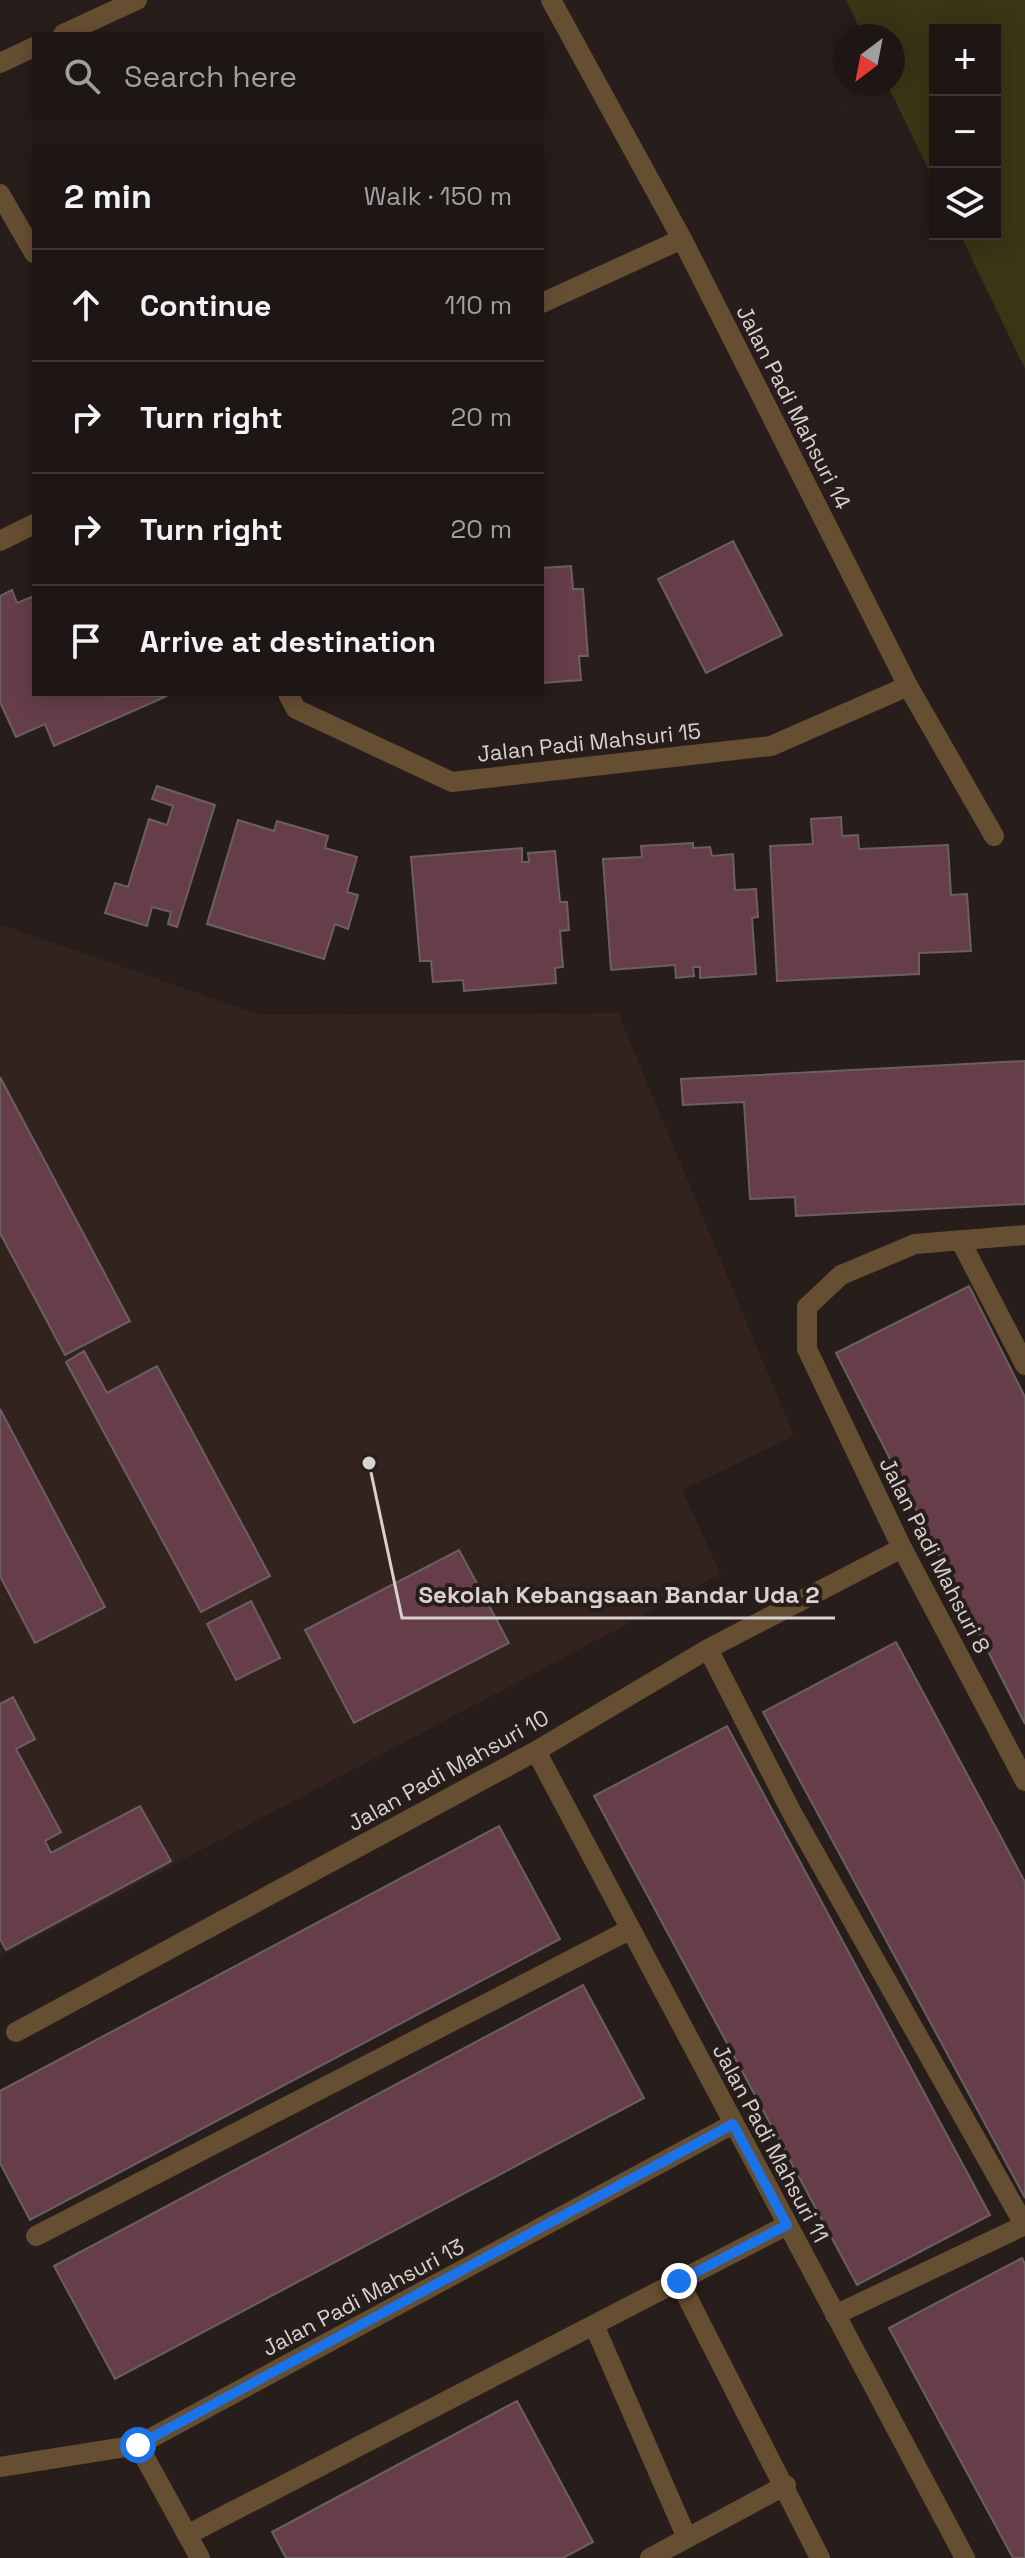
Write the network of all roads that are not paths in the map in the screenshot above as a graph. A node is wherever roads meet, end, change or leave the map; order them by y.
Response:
1 (137, 0) edge
2 (551, 0) edge
3 (67, 32) edge
4 (32, 48) edge
5 (0, 63) edge
6 (0, 194) edge
7 (682, 239) junction
8 (32, 250) edge
9 (544, 302) edge
10 (32, 525) edge
11 (0, 541) edge
12 (908, 686) junction
13 (289, 696) edge
14 (994, 836) dead end
15 (1025, 1235) edge
16 (960, 1240) junction
17 (1025, 1365) edge
18 (902, 1548) junction
19 (708, 1649) junction
20 (536, 1751) junction
21 (1025, 1781) edge
22 (629, 1930) junction
23 (16, 2032) dead end
24 (733, 2124) junction
25 (787, 2225) junction
26 (1025, 2225) edge
27 (36, 2236) dead end
28 (679, 2281) junction
29 (835, 2315) junction
30 (594, 2325) junction
31 (138, 2445) junction
32 (0, 2467) edge
33 (786, 2485) junction
34 (187, 2535) junction
35 (687, 2538) junction
36 (200, 2558) edge
37 (650, 2558) edge
38 (820, 2558) edge
39 (965, 2558) edge

1 - 3 street
2 - 7 street, Jalan Padi Mahsuri 14
4 - 5 street
6 - 8 street
7 - 9 street
7 - 12 street, Jalan Padi Mahsuri 14
10 - 11 street
12 - 13 street, Jalan Padi Mahsuri 15
12 - 14 street, Jalan Padi Mahsuri 14
15 - 16 street
16 - 17 street
16 - 18 street, Jalan Padi Mahsuri 8
18 - 19 street, Jalan Padi Mahsuri 10
18 - 21 street, Jalan Padi Mahsuri 8
19 - 20 street, Jalan Padi Mahsuri 10
19 - 26 street
20 - 22 street, Jalan Padi Mahsuri 11
20 - 23 street, Jalan Padi Mahsuri 10
22 - 24 street, Jalan Padi Mahsuri 11
22 - 27 street
24 - 25 street, Jalan Padi Mahsuri 11
24 - 31 street, Jalan Padi Mahsuri 13
25 - 28 street
25 - 29 street, Jalan Padi Mahsuri 11
26 - 29 street
28 - 30 street
28 - 33 street
29 - 39 street, Jalan Padi Mahsuri 11
30 - 34 street
30 - 35 street
31 - 32 street, Jalan Padi Mahsuri 13
31 - 34 street
33 - 35 street
33 - 38 street
34 - 36 street
35 - 37 street

